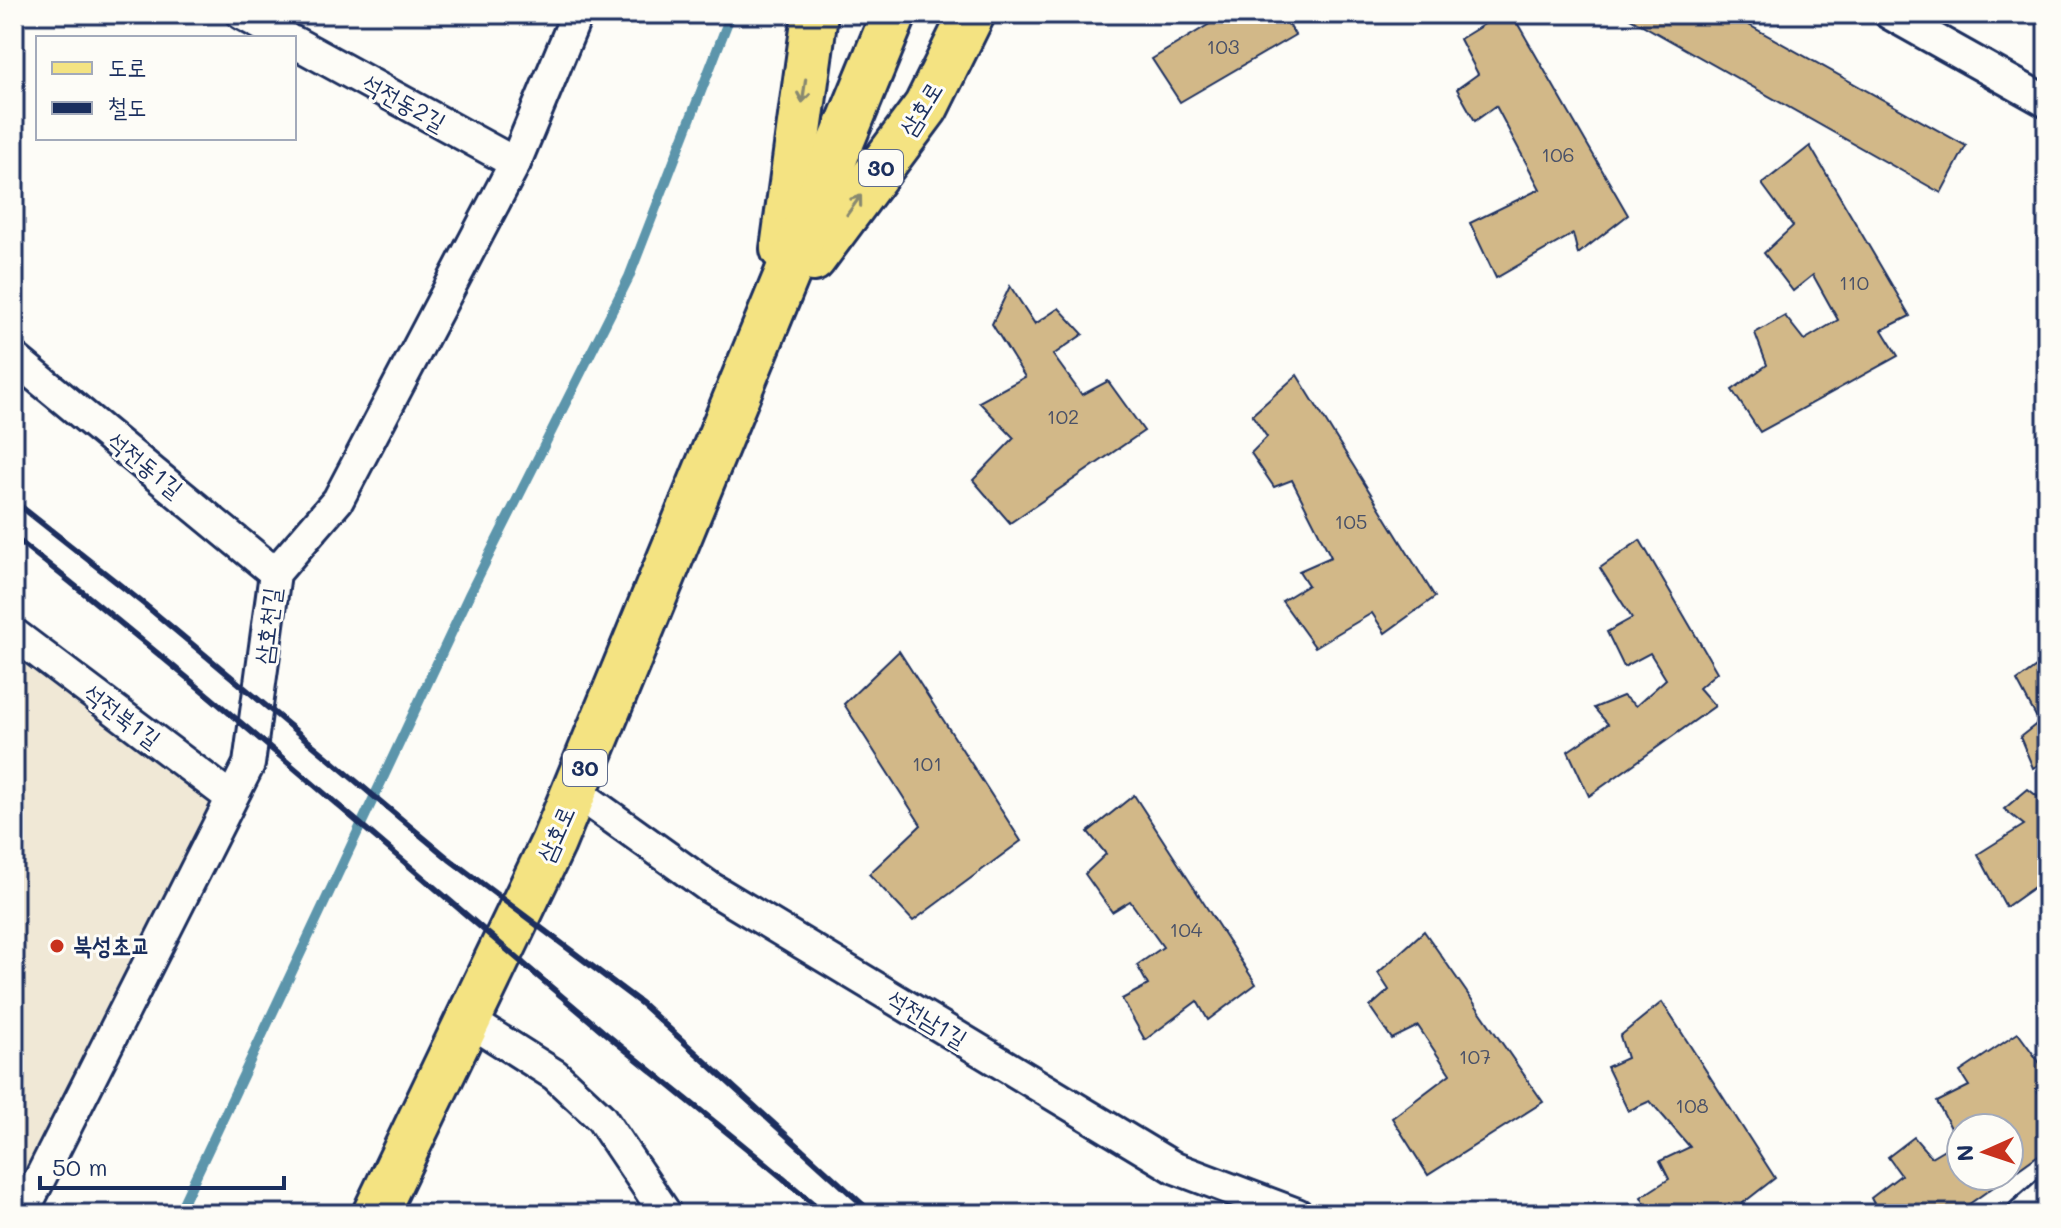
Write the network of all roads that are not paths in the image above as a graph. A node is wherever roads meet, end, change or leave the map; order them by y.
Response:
1 (242, 14) edge
2 (577, 14) edge
3 (815, 14) edge
4 (894, 14) edge
5 (972, 14) edge
6 (1890, 14) edge
7 (282, 36) edge
8 (296, 43) edge
9 (2047, 102) edge
10 (515, 163) junction
11 (774, 313) junction
12 (14, 358) edge
13 (275, 573) junction
14 (14, 634) edge
15 (575, 791) junction
16 (230, 797) junction
17 (468, 1020) junction
18 (2047, 1193) edge
19 (22, 1214) edge
20 (375, 1214) edge
21 (666, 1214) edge
22 (1297, 1214) edge
23 (2023, 1214) edge

1 - 7 street
2 - 10 street, 삼호천길
3 -> 11 main road, 삼호로 / 30
4 - 11 main road, 삼호로
11 -> 5 main road, 삼호로 / 30
6 - 9 street
8 - 10 street, 석전동2길
10 - 13 street, 삼호천길
11 - 15 main road, 삼호로 / 30
12 - 13 street, 석전동1길
13 - 16 street, 삼호천길
14 - 16 street, 석전북1길
15 - 17 main road, 삼호로 / 30
15 - 22 street, 석전남1길
16 - 19 street, 삼호천길
17 - 20 main road, 삼호로 / 30
17 - 21 street
18 - 23 street

